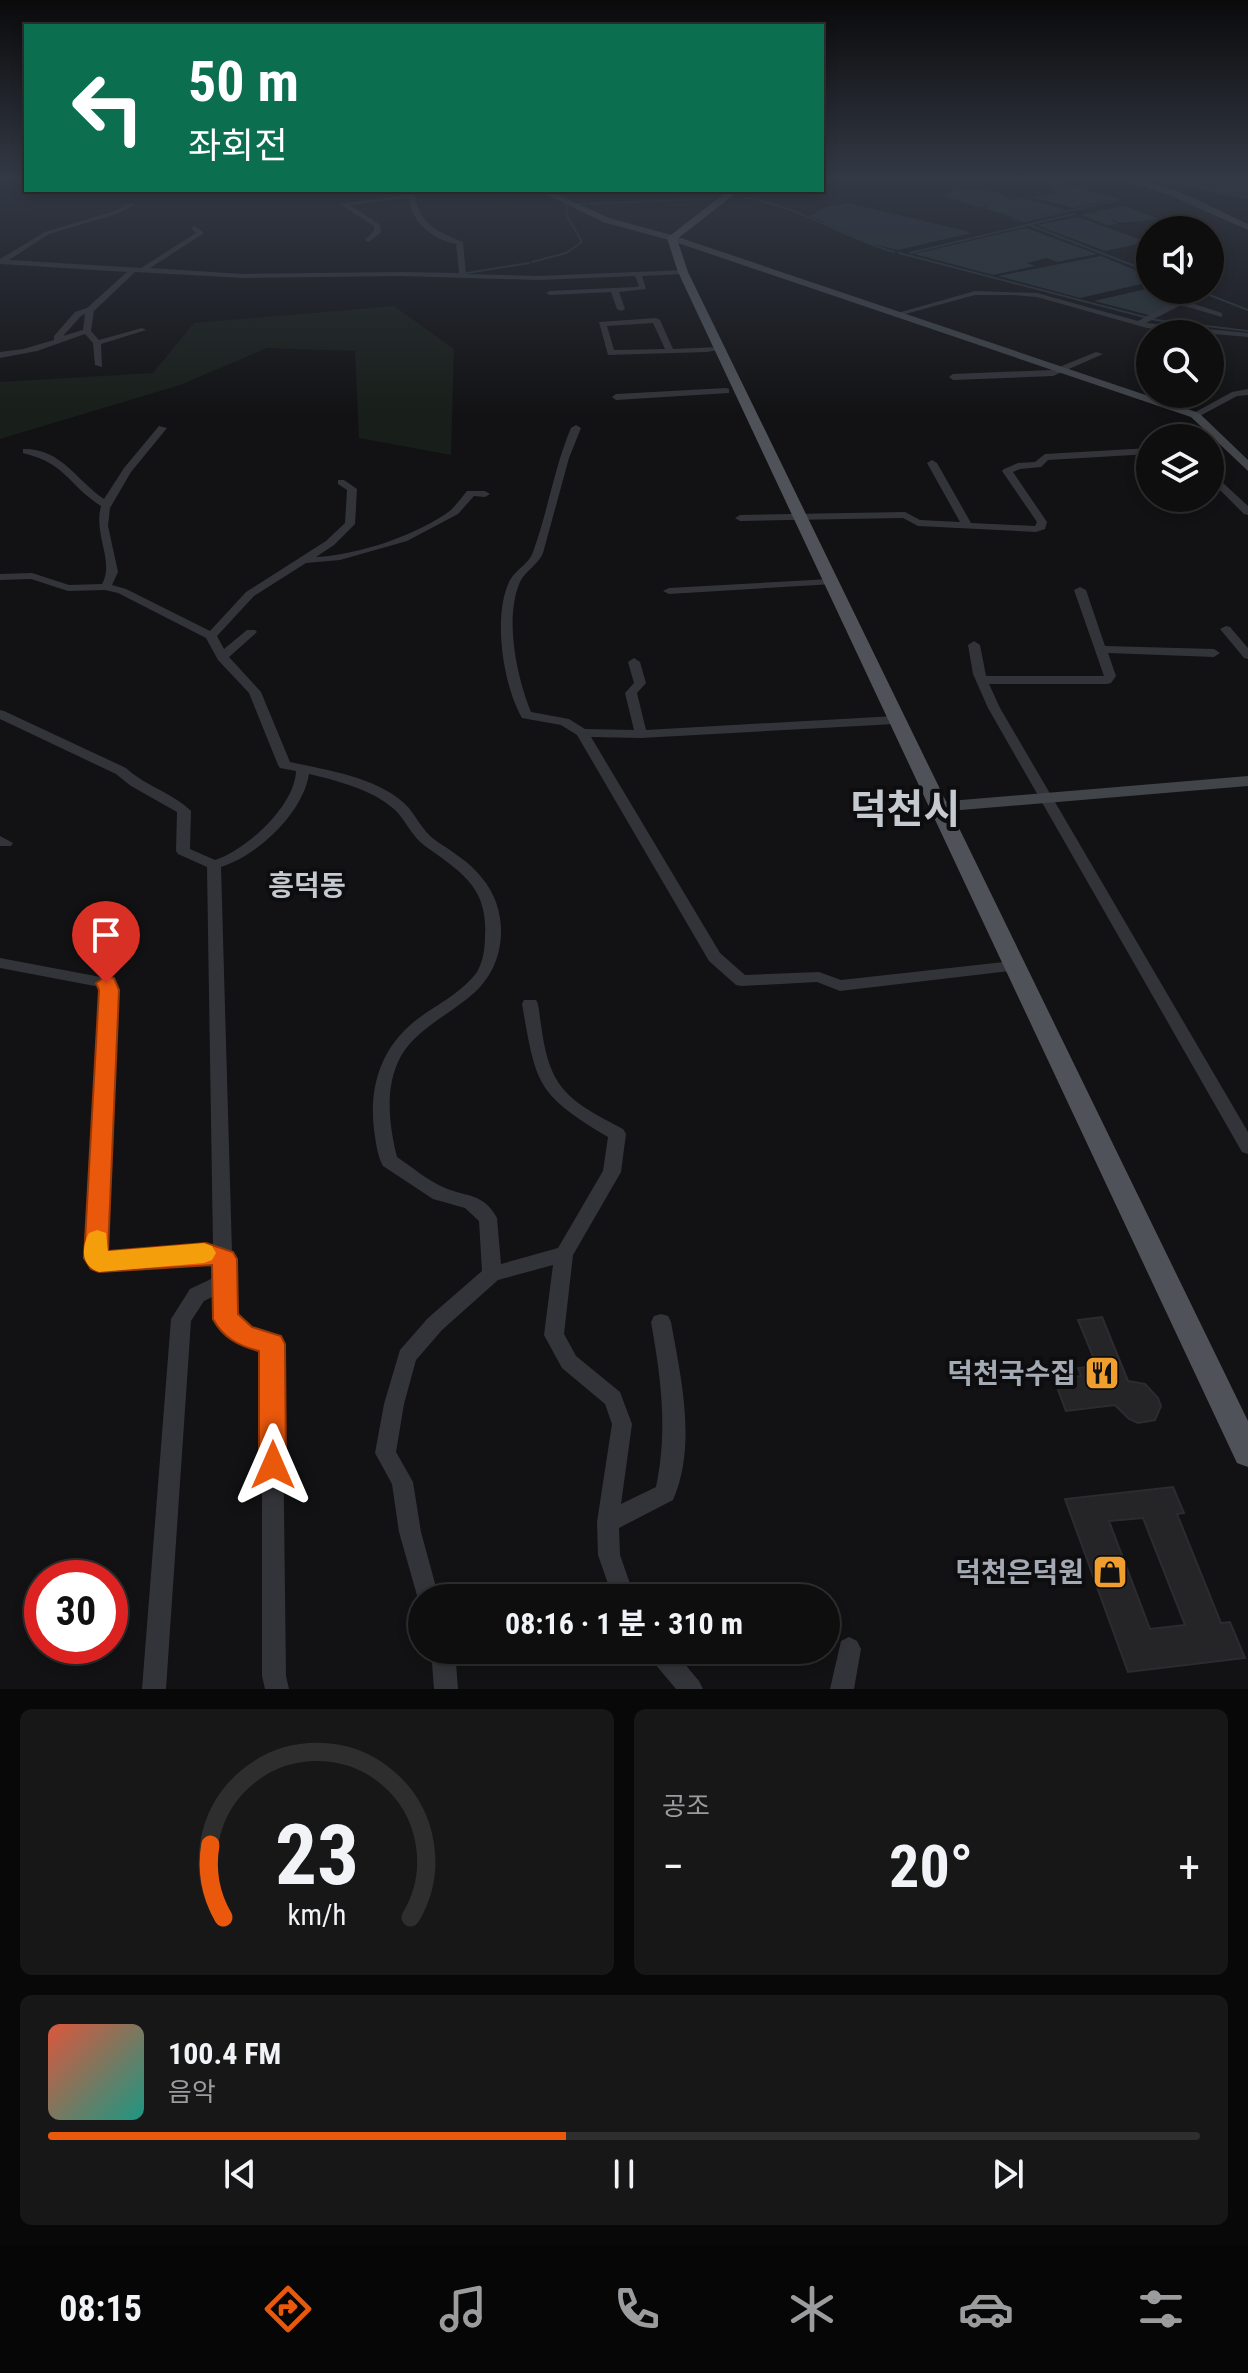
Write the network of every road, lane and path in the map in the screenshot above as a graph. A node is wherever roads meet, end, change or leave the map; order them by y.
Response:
1 (162, 256) edge
2 (461, 256) edge
3 (678, 256) edge
4 (725, 256) edge
5 (2, 261) edge
6 (137, 270) junction
7 (683, 272) junction
8 (638, 274) junction
9 (463, 276) junction
10 (614, 290) junction
11 (550, 293) dead end
12 (1177, 304) edge
13 (1186, 304) edge
14 (621, 309) dead end
15 (90, 310) junction
16 (898, 314) junction
17 (1219, 315) dead end
18 (1149, 320) edge
19 (1136, 324) edge
20 (142, 330) dead end
21 (87, 331) junction
22 (1224, 333) edge
23 (1248, 335) edge
24 (54, 341) junction
25 (97, 343) junction
26 (720, 349) junction
27 (670, 351) junction
28 (1099, 354) dead end
29 (0, 355) edge
30 (99, 365) dead end
31 (1061, 370) junction
32 (953, 377) dead end
33 (726, 391) dead end
34 (1248, 392) edge
35 (616, 397) dead end
36 (1195, 415) junction
37 (162, 428) dead end
38 (576, 428) dead end
39 (26, 451) dead end
40 (1136, 452) edge
41 (932, 463) dead end
42 (1248, 467) edge
43 (341, 482) dead end
44 (1224, 488) edge
45 (485, 494) dead end
46 (108, 506) junction
47 (1248, 512) edge
48 (799, 517) junction
49 (740, 518) dead end
50 (967, 525) junction
51 (303, 560) junction
52 (0, 577) edge
53 (830, 582) junction
54 (105, 587) junction
55 (1080, 590) dead end
56 (669, 591) dead end
57 (1226, 629) dead end
58 (251, 632) dead end
59 (211, 636) junction
60 (974, 645) dead end
61 (1103, 649) junction
62 (1214, 653) dead end
63 (1248, 655) edge
64 (222, 657) junction
65 (634, 662) dead end
66 (981, 680) junction
67 (0, 714) edge
68 (895, 720) junction
69 (582, 733) junction
70 (641, 734) junction
71 (303, 769) junction
72 (1248, 781) edge
73 (1048, 798) junction
74 (937, 807) junction
75 (214, 865) junction
76 (0, 963) edge
77 (1013, 966) junction
78 (530, 1004) dead end
79 (1248, 1147) edge
80 (564, 1254) junction
81 (225, 1259) junction
82 (492, 1274) junction
83 (223, 1282) junction
84 (661, 1322) dead end
85 (1248, 1453) edge
86 (608, 1522) junction
87 (424, 1584) edge
88 (619, 1584) edge
89 (849, 1649) dead end
90 (444, 1664) edge
91 (670, 1664) edge
92 (154, 1689) edge
93 (277, 1689) edge
94 (446, 1689) edge
95 (691, 1689) edge
96 (842, 1689) edge

1 - 6 street
2 - 9 street
3 - 7 main road
4 - 16 main road
5 - 6 street
6 - 9 street
6 - 15 street
7 - 8 street
7 - 26 main road
8 - 9 street
8 - 10 street
10 - 11 street
10 - 14 street
12 - 18 street
13 - 17 street
15 - 21 street
15 - 24 street
16 - 19 street
16 - 31 main road
20 - 25 street
21 - 24 street
21 - 25 street
22 - 23 street
24 - 29 street
25 - 30 street
26 - 27 street
26 - 48 main road
27 - 27 street
28 - 31 street
31 - 32 street
31 - 36 main road
33 - 35 street
34 - 36 street
36 - 42 main road
37 - 46 street
38 - 69 street
39 - 46 street
40 - 50 street
41 - 50 street
43 - 51 street
44 - 47 street
45 - 51 street
46 - 54 street
48 - 49 street
48 - 50 street
48 - 53 main road
51 - 59 street
52 - 54 street
53 - 56 street
53 - 68 main road
54 - 59 street
55 - 61 street
57 - 63 street
58 - 64 street
59 - 64 street
60 - 66 street
61 - 62 street
61 - 66 street
64 - 71 street
65 - 70 street
66 - 73 street
67 - 75 street
68 - 70 street
68 - 74 main road
69 - 70 street
69 - 77 street
71 - 75 street
71 - 82 street
72 - 73 main road
73 - 74 main road
73 - 79 street
74 - 77 main road
75 - 81 street
76 - 81 street
77 - 85 main road
78 - 80 street
80 - 82 street
80 - 86 street
81 - 83 street
82 - 87 street
83 - 92 street
83 - 93 street
84 - 86 street
86 - 88 street
89 - 96 street
90 - 94 street
91 - 95 street

